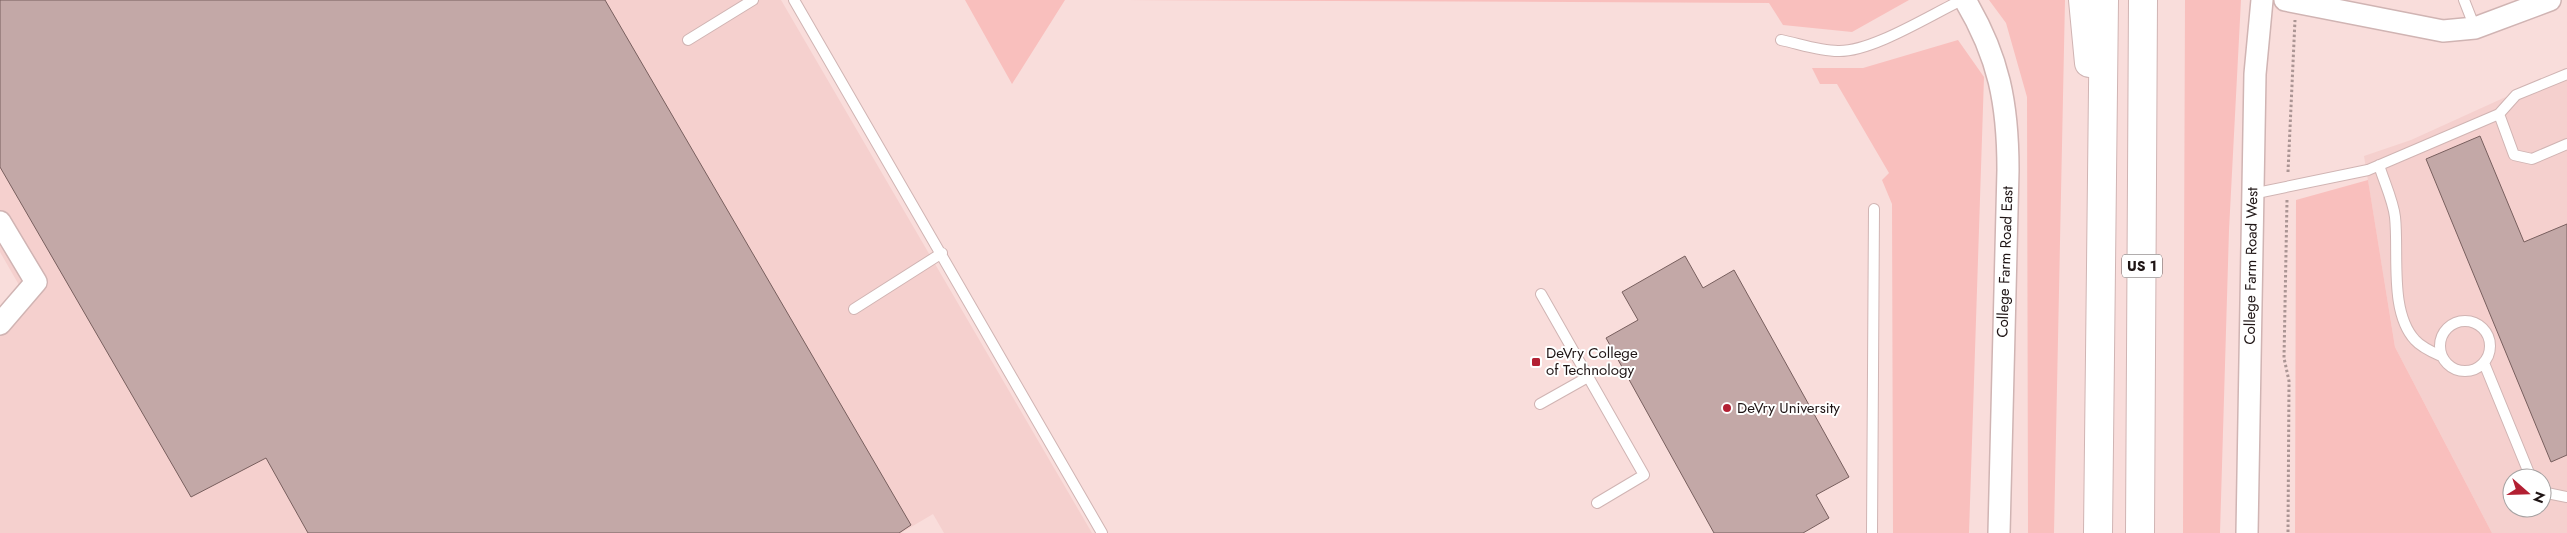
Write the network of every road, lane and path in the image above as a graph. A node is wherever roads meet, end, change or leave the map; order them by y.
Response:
1 (753, 0) edge
2 (794, 0) edge
3 (1963, 0) edge
4 (2083, 0) edge
5 (2104, 0) edge
6 (2143, 0) edge
7 (2262, 0) edge
8 (2464, 0) edge
9 (2550, 0) edge
10 (2291, 1) edge
11 (2475, 28) junction
12 (688, 40) dead end
13 (1781, 40) dead end
14 (2567, 74) edge
15 (2500, 114) junction
16 (2567, 144) edge
17 (2379, 165) junction
18 (2102, 180) junction
19 (2287, 187) junction
20 (2252, 194) junction
21 (1874, 209) dead end
22 (0, 222) edge
23 (942, 253) junction
24 (1541, 294) dead end
25 (854, 309) dead end
26 (0, 324) edge
27 (2441, 356) junction
28 (2484, 363) junction
29 (1588, 376) junction
30 (1540, 404) dead end
31 (2527, 468) edge
32 (2552, 494) edge
33 (2567, 497) edge
34 (1598, 503) dead end
35 (1102, 533) edge
36 (1872, 533) edge
37 (1999, 533) edge
38 (2098, 533) edge
39 (2140, 533) edge
40 (2247, 533) edge
41 (2288, 533) edge

1 - 12 lane
2 - 23 lane
3 - 13 lane
3 - 37 street, College Farm Road East
4 - 18 highway
5 - 18 highway, US 1
6 - 39 highway, US 1
7 - 20 street, College Farm Road West
8 - 11 lane
9 - 11 street
10 - 11 street
10 - 19 path
14 - 15 lane
15 - 16 lane
15 - 17 lane
17 - 19 lane
17 - 27 lane
18 - 38 highway, US 1
19 - 20 lane
19 - 41 path
20 - 40 street, College Farm Road West
21 - 36 lane
22 - 26 street
23 - 25 lane
23 - 35 lane
24 - 29 lane
27 - 28 lane
27 - 28 lane
28 - 31 lane
29 - 30 lane
29 - 34 lane
32 - 33 lane

